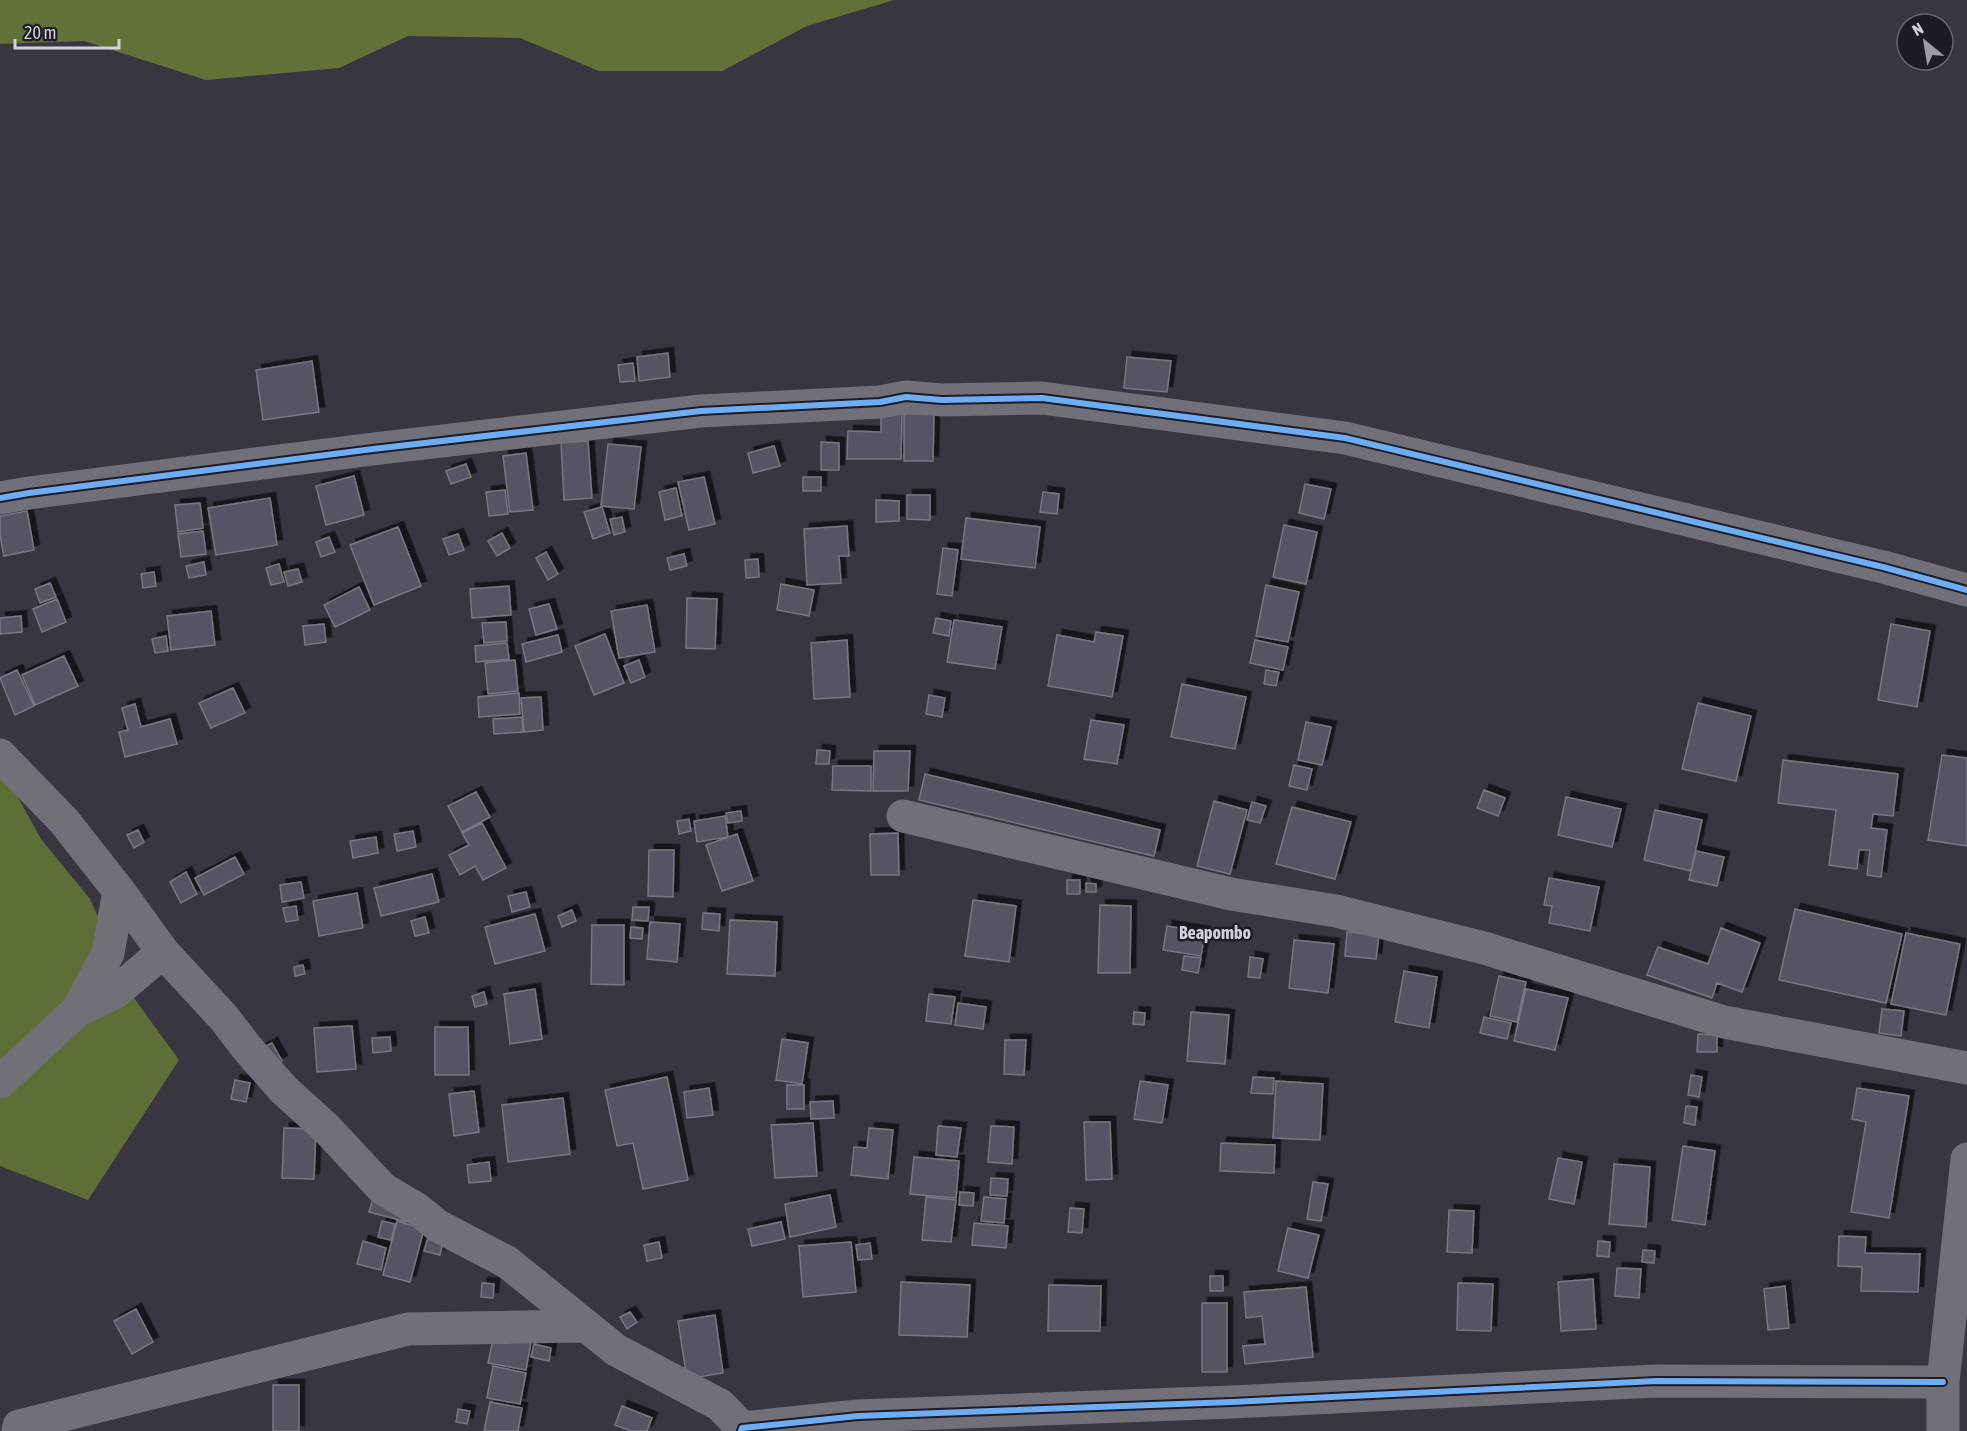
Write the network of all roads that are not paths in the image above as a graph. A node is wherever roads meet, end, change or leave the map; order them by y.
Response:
1 (0, 498) edge
2 (1967, 590) edge
3 (0, 755) edge
4 (903, 816) dead end
5 (119, 891) junction
6 (163, 952) junction
7 (77, 1011) junction
8 (1967, 1068) edge
9 (0, 1082) edge
10 (1967, 1159) edge
11 (583, 1326) junction
12 (1944, 1382) junction
13 (742, 1430) edge
14 (18, 1431) edge
15 (1943, 1431) edge

1 - 2 street
3 - 5 street
4 - 8 street
5 - 6 street
5 - 7 street
6 - 7 street
6 - 11 street
7 - 9 street
10 - 12 street
11 - 13 street
11 - 14 street
12 - 13 street
12 - 15 street

